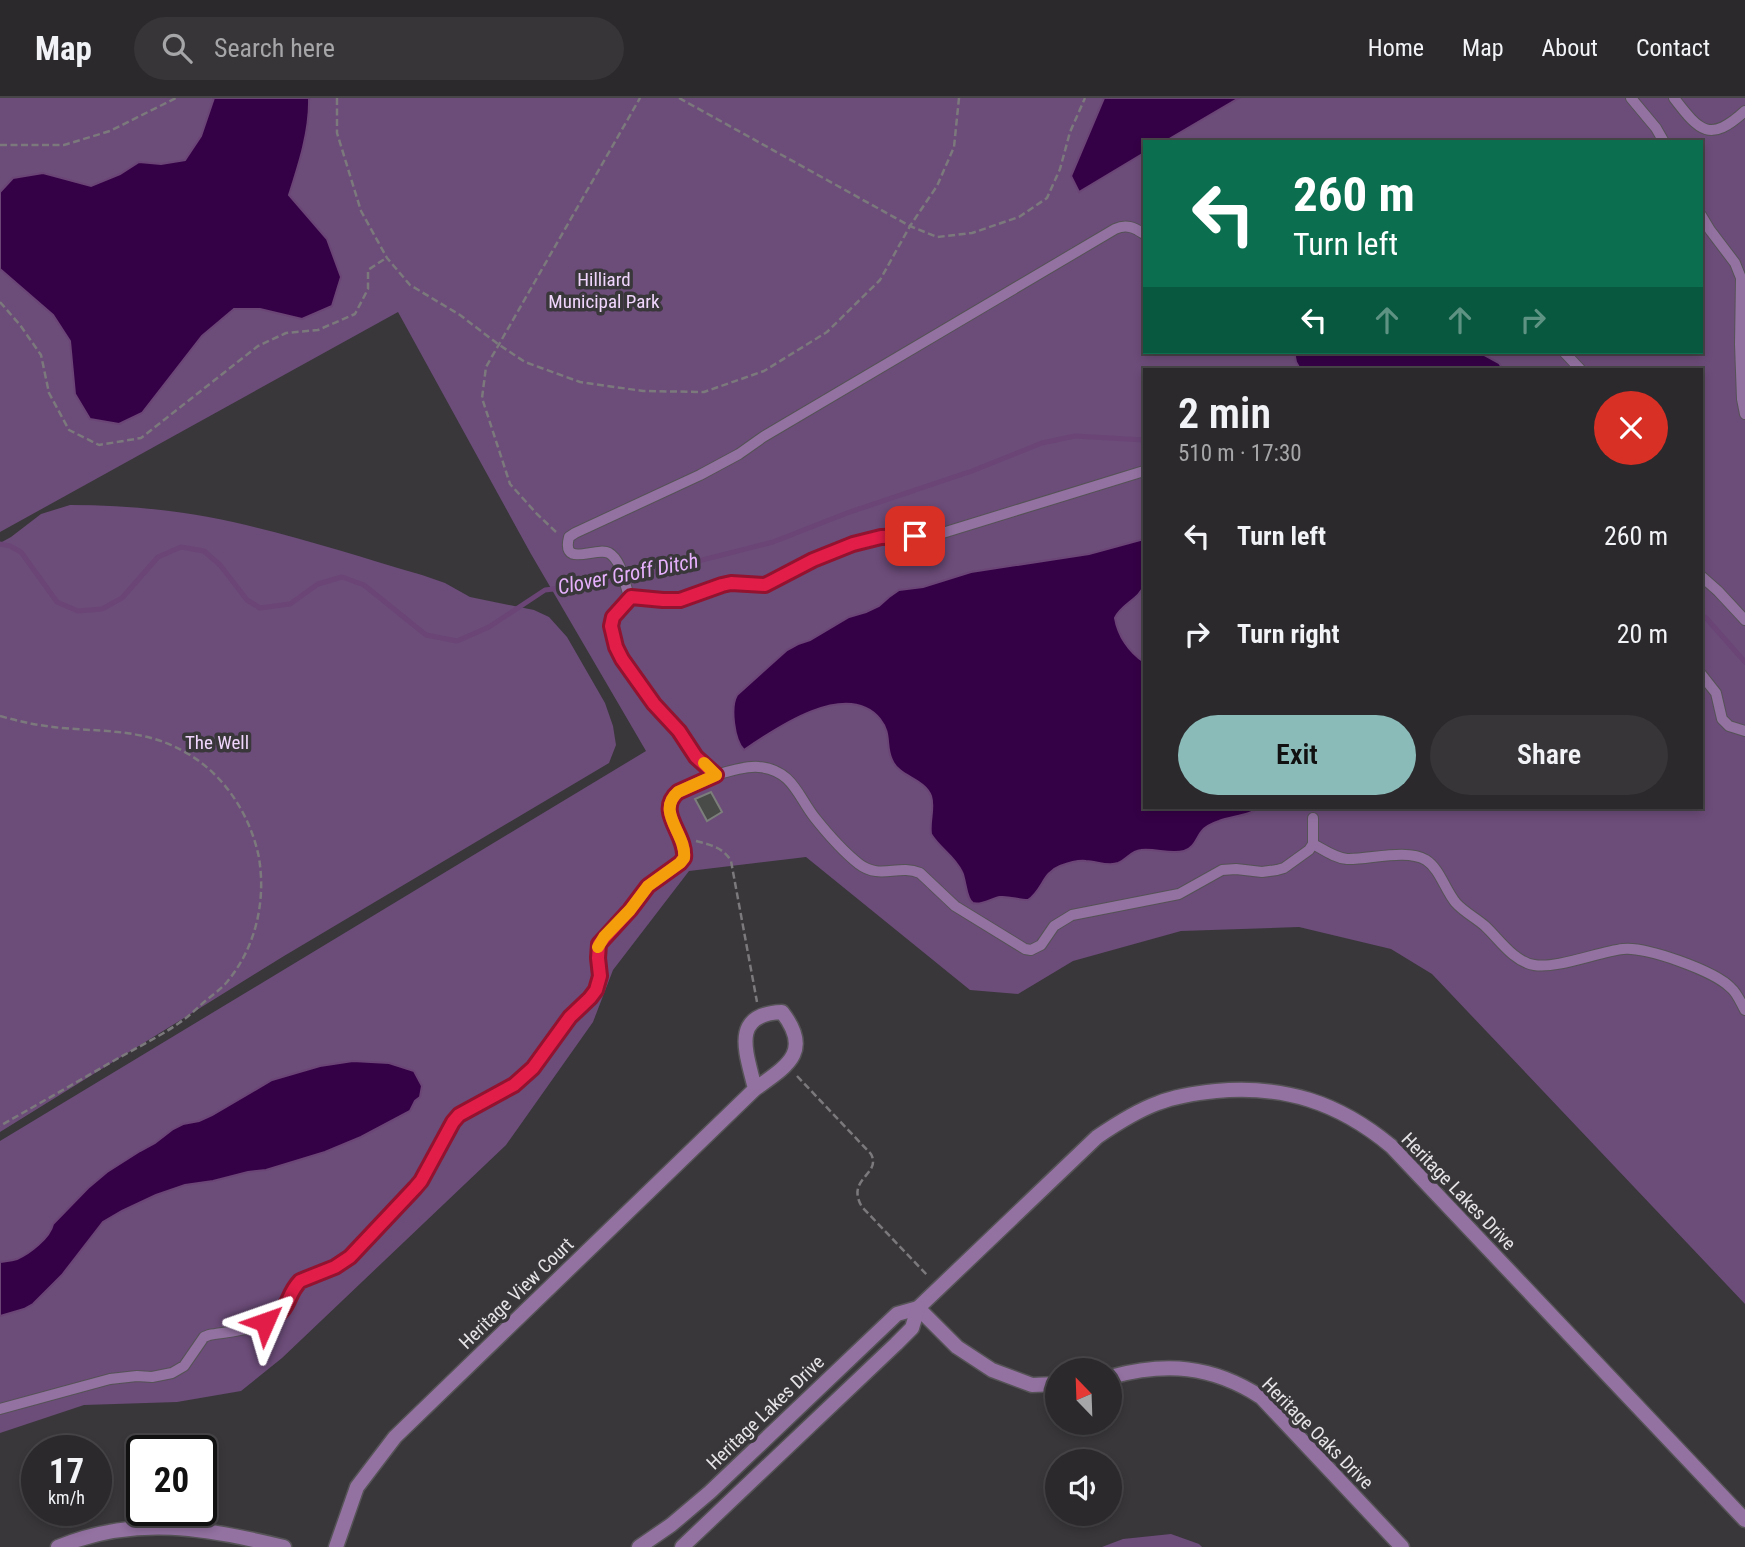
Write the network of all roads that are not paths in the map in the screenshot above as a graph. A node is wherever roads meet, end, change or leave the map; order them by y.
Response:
1 (1631, 98) edge
2 (1674, 98) edge
3 (1745, 111) edge
4 (1663, 140) edge
5 (1703, 218) edge
6 (1143, 233) edge
7 (1566, 354) edge
8 (1579, 368) edge
9 (1745, 414) edge
10 (1143, 471) edge
11 (1703, 578) edge
12 (629, 593) junction
13 (1745, 620) edge
14 (1703, 677) edge
15 (1745, 731) edge
16 (716, 775) junction
17 (1312, 818) dead end
18 (1313, 844) junction
19 (1745, 1010) edge
20 (755, 1089) junction
21 (918, 1308) junction
22 (1122, 1373) edge
23 (1045, 1384) edge
24 (0, 1409) edge
25 (1745, 1520) edge
26 (58, 1547) edge
27 (284, 1547) edge
28 (336, 1547) edge
29 (639, 1547) edge
30 (682, 1547) edge
31 (1402, 1547) edge

1 - 4 lane
2 - 3 lane
5 - 9 lane
6 - 12 lane
7 - 8 lane
10 - 12 lane
11 - 13 lane
12 - 16 lane
14 - 15 lane
16 - 18 lane
16 - 24 lane
17 - 18 lane
18 - 19 lane
20 - 20 street, Heritage View Court
20 - 28 street, Heritage View Court
21 - 23 street
21 - 25 street, Heritage Lakes Drive
21 - 29 street, Heritage Lakes Drive
21 - 30 street, Heritage Lakes Drive
22 - 31 street, Heritage Oaks Drive
26 - 27 street

